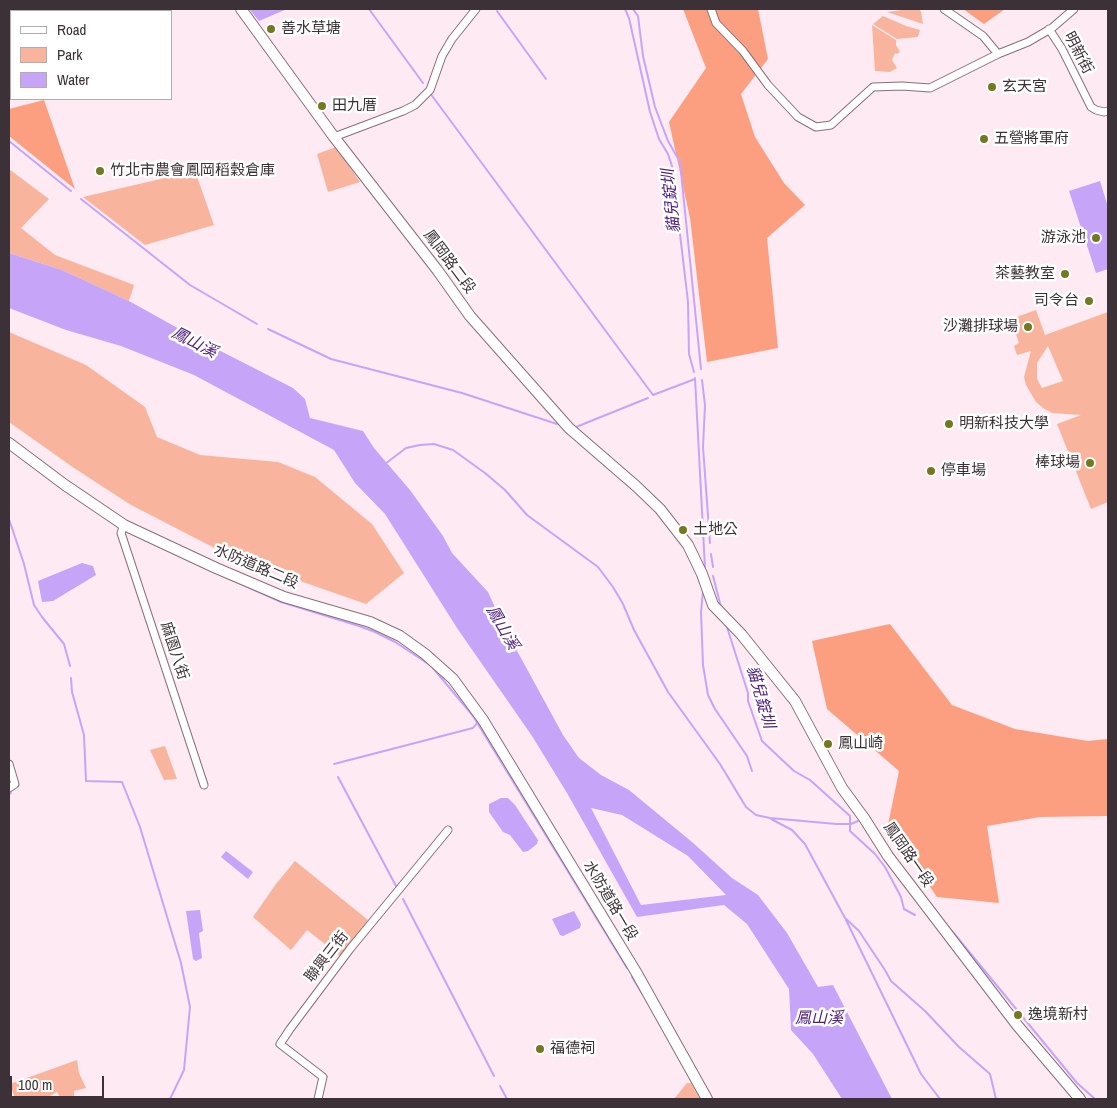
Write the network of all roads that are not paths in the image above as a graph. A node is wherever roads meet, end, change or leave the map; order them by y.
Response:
1 (241, 9) edge
2 (476, 9) edge
3 (711, 9) edge
4 (944, 9) edge
5 (1074, 9) edge
6 (1049, 30) junction
7 (998, 54) junction
8 (1108, 111) edge
9 (334, 137) junction
10 (9, 442) edge
11 (660, 509) joint
12 (122, 529) junction
13 (483, 720) joint
14 (9, 764) edge
15 (204, 785) dead end
16 (12, 786) edge
17 (448, 830) dead end
18 (318, 1099) edge
19 (707, 1099) edge
20 (1080, 1099) edge

1 - 9 street, 鳳岡路二段
2 - 9 street
3 - 7 street, 明新街
4 - 7 street
5 - 6 street
6 - 7 street, 明新街
6 - 8 street, 明新街
9 - 11 street, 鳳岡路二段
10 - 12 street, 水防道路二段
11 - 20 street, 鳳岡路一段
12 - 13 street, 水防道路二段
12 - 15 street, 麻園八街
13 - 19 street, 水防道路一段
14 - 16 street
17 - 18 street, 聯興三街

